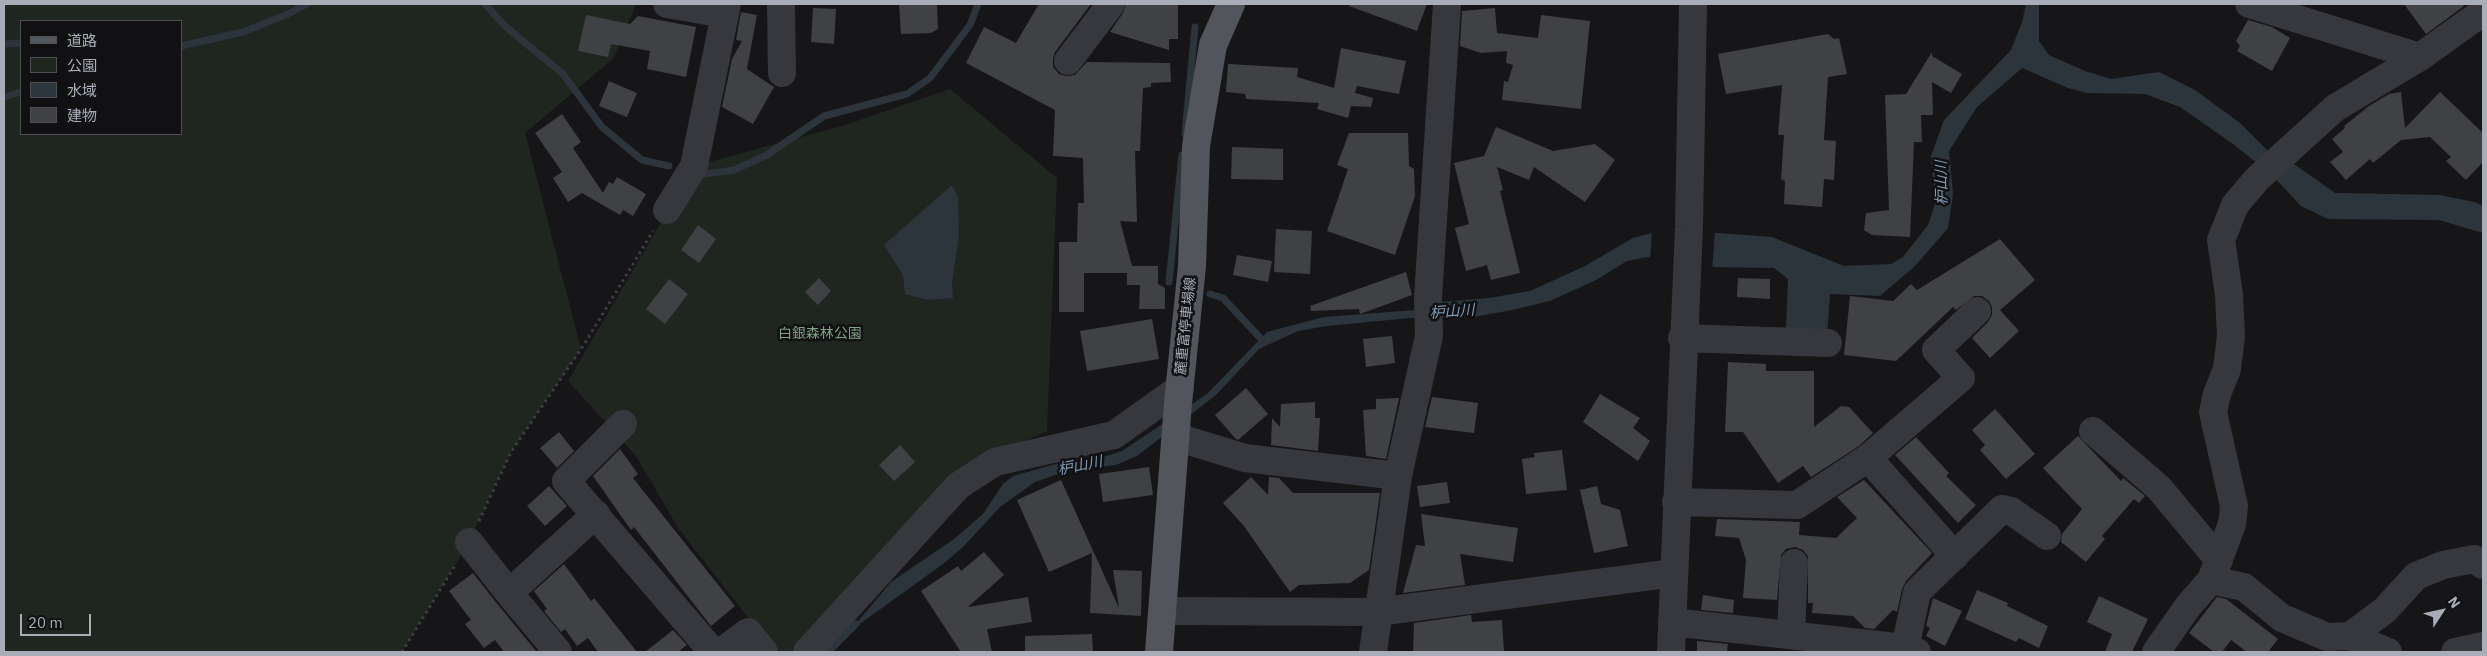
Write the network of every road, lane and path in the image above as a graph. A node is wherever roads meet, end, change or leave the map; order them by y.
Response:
1 (667, 4) edge
2 (781, 4) edge
3 (1110, 4) edge
4 (1232, 4) edge
5 (1447, 4) edge
6 (1693, 4) edge
7 (2249, 4) edge
8 (725, 9) edge
9 (2483, 12) edge
10 (2420, 57) junction
11 (1068, 61) dead end
12 (782, 73) dead end
13 (667, 210) joint
14 (1977, 311) dead end
15 (1682, 338) junction
16 (1828, 343) dead end
17 (1179, 395) junction
18 (623, 424) dead end
19 (2093, 431) dead end
20 (1176, 437) junction
21 (1868, 458) junction
22 (1398, 476) junction
23 (1676, 502) junction
24 (596, 514) junction
25 (2047, 536) dead end
26 (469, 542) junction
27 (1955, 556) junction
28 (1794, 563) dead end
29 (2483, 564) edge
30 (2215, 570) junction
31 (1674, 572) junction
32 (509, 593) junction
33 (1163, 611) junction
34 (1377, 612) junction
35 (1672, 622) junction
36 (1791, 634) junction
37 (2350, 636) junction
38 (2483, 646) edge
39 (1911, 650) edge
40 (402, 652) edge
41 (558, 652) edge
42 (713, 652) edge
43 (721, 652) edge
44 (764, 652) edge
45 (807, 652) edge
46 (1159, 652) edge
47 (1373, 652) edge
48 (1671, 652) edge
49 (2156, 652) edge
50 (2388, 652) edge
51 (2455, 652) edge

1 - 8 street
2 - 12 street
3 - 11 street
4 - 17 main road, 麓重富停車場線
5 - 22 street
6 - 15 street
7 - 10 street
8 - 13 street
9 - 10 street
10 - 30 street
13 - 26 path
14 - 21 street
15 - 16 street
15 - 23 street
17 - 20 main road, 麓重富停車場線
17 - 45 street
18 - 24 street
19 - 30 street
20 - 22 street
20 - 33 main road, 麓重富停車場線
21 - 23 street
21 - 27 street
22 - 34 street
23 - 31 street
24 - 32 street
24 - 42 street
25 - 27 street
26 - 32 street
26 - 40 path
27 - 39 street
28 - 36 street
29 - 37 street
30 - 37 street
30 - 49 street
31 - 34 street
31 - 35 street
32 - 41 street
33 - 34 street
33 - 46 main road, 麓重富停車場線
34 - 47 street
35 - 36 street
35 - 48 street
36 - 39 street
37 - 50 street
38 - 51 street
43 - 44 street

